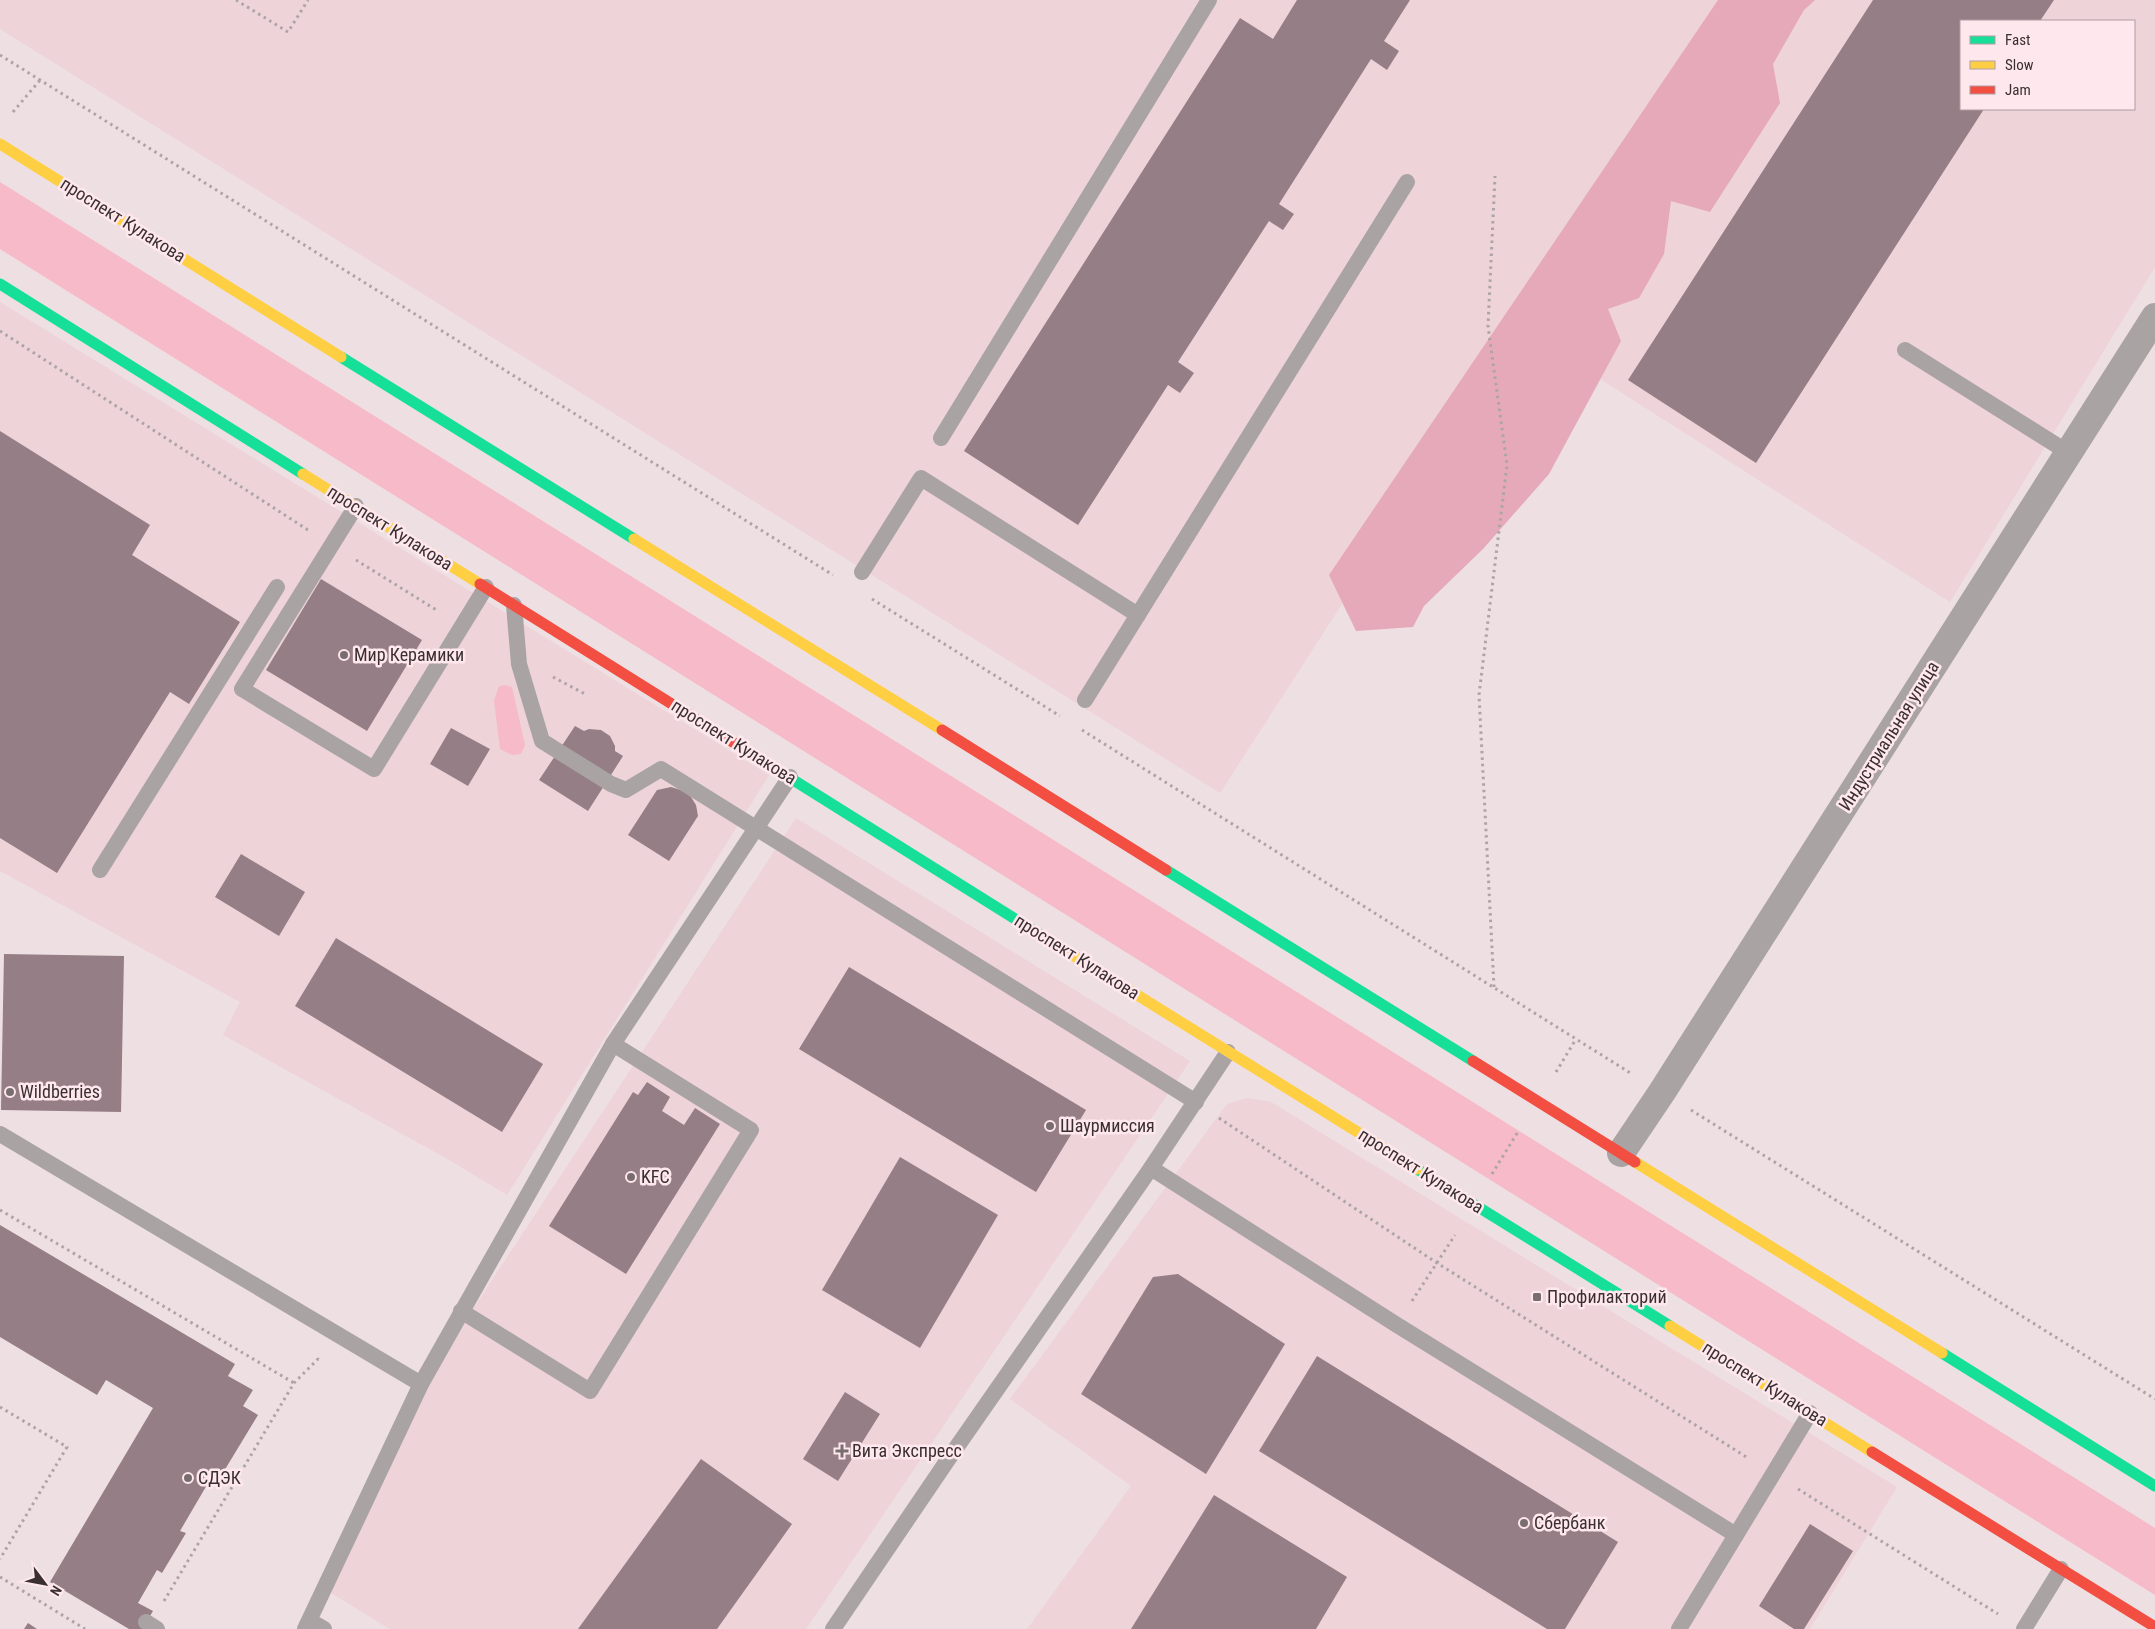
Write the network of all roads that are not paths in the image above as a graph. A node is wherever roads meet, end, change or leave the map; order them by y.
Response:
1 (1209, 0) edge
2 (0, 144) edge
3 (1407, 182) dead end
4 (0, 284) edge
5 (2155, 318) edge
6 (1905, 350) dead end
7 (941, 438) dead end
8 (2069, 453) junction
9 (356, 506) junction
10 (862, 572) dead end
11 (277, 587) dead end
12 (486, 587) junction
13 (514, 605) junction
14 (1138, 615) junction
15 (1085, 700) dead end
16 (790, 777) junction
17 (756, 830) junction
18 (100, 870) dead end
19 (613, 1044) junction
20 (1228, 1052) junction
21 (1196, 1102) junction
22 (0, 1134) edge
23 (1621, 1153) junction
24 (1151, 1168) junction
25 (461, 1311) junction
26 (421, 1384) junction
27 (1810, 1413) junction
28 (2155, 1486) edge
29 (1736, 1535) junction
30 (2061, 1569) junction
31 (313, 1626) edge
32 (2155, 1628) edge
33 (833, 1629) edge
34 (1679, 1629) edge
35 (2024, 1629) edge

1 - 7 lane
2 - 23 main road, проспект Кулакова
3 - 14 lane
4 - 9 main road, проспект Кулакова
5 - 8 street, Индустриальная улица
6 - 8 lane
8 - 23 street, Индустриальная улица
9 - 12 main road, проспект Кулакова
9 - 12 lane
10 - 14 lane
11 - 18 lane
12 - 13 main road, проспект Кулакова
13 - 16 main road, проспект Кулакова
13 - 17 lane
14 - 15 lane
16 - 17 lane
16 - 20 main road, проспект Кулакова
17 - 19 lane
17 - 21 lane
19 - 25 lane
19 - 25 lane
20 - 21 lane
20 - 27 main road, проспект Кулакова
21 - 24 lane
22 - 26 lane
23 - 28 main road, проспект Кулакова
24 - 29 lane
24 - 33 lane
25 - 26 lane
26 - 31 lane
27 - 29 lane
27 - 30 main road, проспект Кулакова
29 - 34 lane
30 - 32 main road, проспект Кулакова
30 - 35 lane

